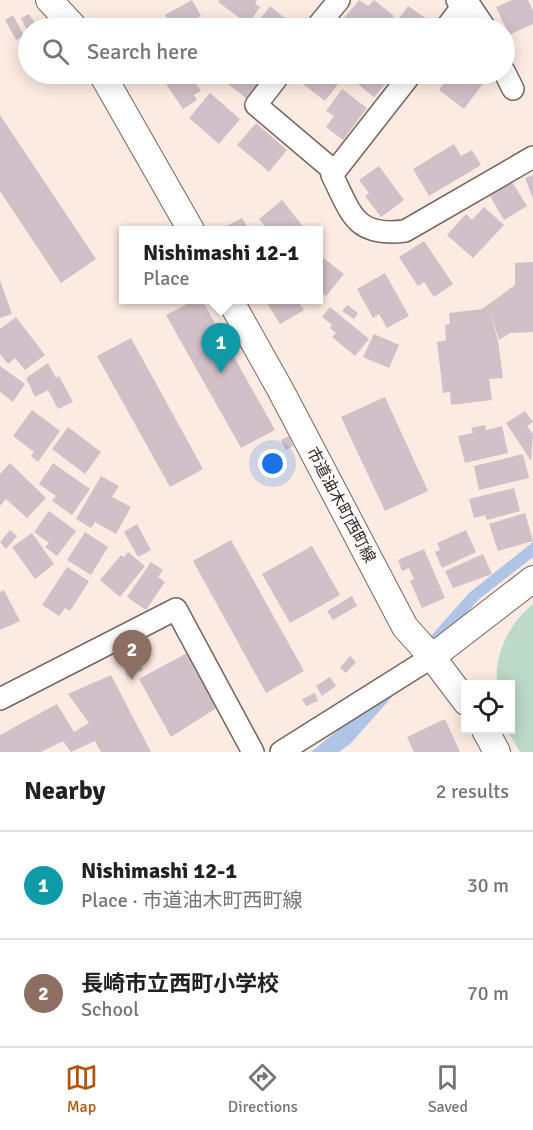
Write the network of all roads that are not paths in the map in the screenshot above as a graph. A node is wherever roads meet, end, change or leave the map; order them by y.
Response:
1 (49, 0) edge
2 (339, 0) edge
3 (464, 0) edge
4 (66, 18) edge
5 (324, 18) edge
6 (452, 18) edge
7 (478, 18) edge
8 (108, 84) edge
9 (272, 84) edge
10 (403, 84) edge
11 (533, 157) edge
12 (334, 171) junction
13 (188, 226) edge
14 (232, 304) edge
15 (533, 579) edge
16 (432, 657) junction
17 (461, 697) edge
18 (0, 699) edge
19 (487, 734) edge
20 (253, 752) edge
21 (281, 752) edge
22 (496, 752) edge

1 - 4 street
2 - 5 street
3 - 6 street
3 - 7 street
8 - 13 street
9 - 12 street
10 - 12 street
11 - 12 street
14 - 16 street, 市道油木町西町線
15 - 16 street
16 - 17 street, 市道油木町西町線
16 - 21 street
18 - 20 street
19 - 22 street

